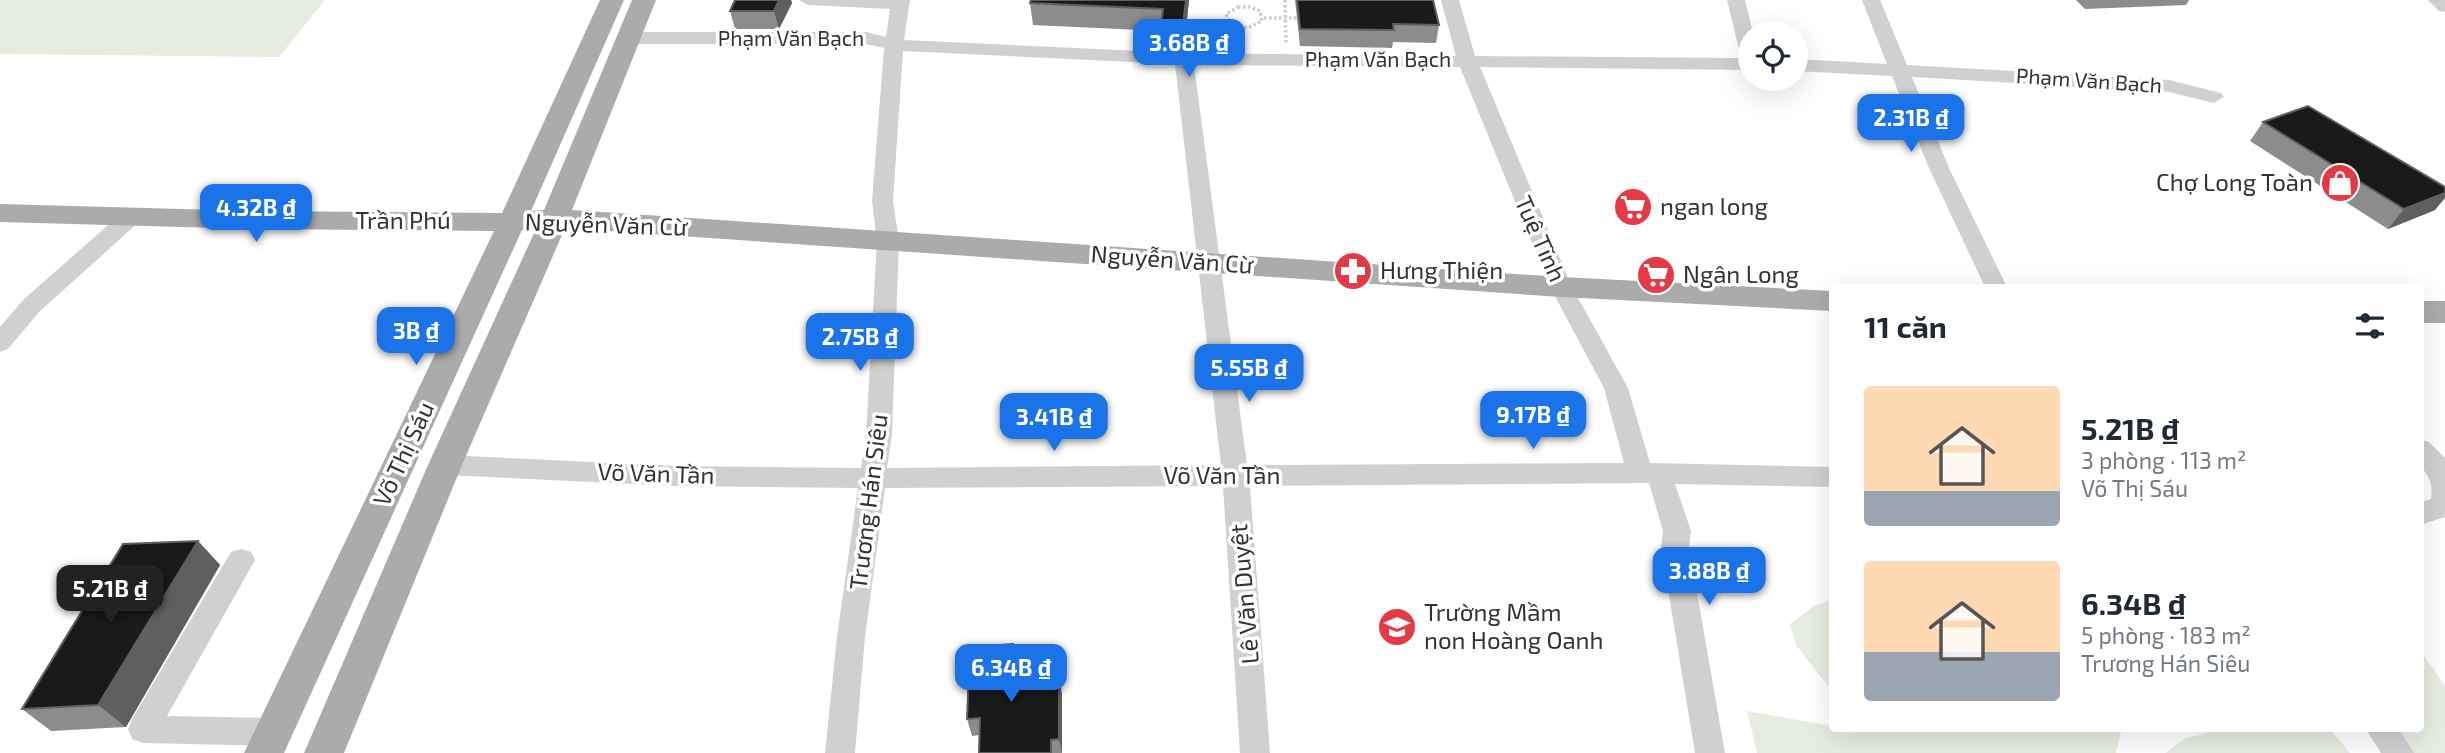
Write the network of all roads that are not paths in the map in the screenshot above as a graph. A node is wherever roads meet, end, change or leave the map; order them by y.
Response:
1 (612, 0) edge
2 (644, 0) edge
3 (808, 0) edge
4 (1450, 0) edge
5 (1736, 0) edge
6 (1871, 0) edge
7 (2437, 0) edge
8 (901, 2) edge
9 (2445, 7) edge
10 (1741, 21) edge
11 (629, 38) junction
12 (893, 45) junction
13 (1184, 60) junction
14 (1467, 60) junction
15 (1738, 64) edge
16 (1808, 65) edge
17 (1900, 69) junction
18 (2214, 97) dead end
19 (0, 213) edge
20 (132, 216) junction
21 (555, 218) junction
22 (512, 222) junction
23 (888, 241) junction
24 (1211, 263) junction
25 (1995, 284) edge
26 (1561, 287) junction
27 (1829, 301) edge
28 (2445, 312) edge
29 (2424, 313) edge
30 (0, 342) edge
31 (2424, 453) edge
32 (445, 465) junction
33 (1649, 474) junction
34 (1234, 476) junction
35 (1829, 477) edge
36 (874, 478) junction
37 (2445, 490) edge
38 (2424, 514) edge
39 (241, 560) dead end
40 (2383, 732) edge
41 (269, 742) edge
42 (324, 753) edge
43 (839, 753) edge
44 (1255, 753) edge
45 (1710, 753) edge
46 (2399, 753) edge

1 - 22 main road, Võ Thị Sáu
2 - 11 main road, Võ Thị Sáu
3 - 8 street
4 - 14 street, Tuệ Tĩnh
5 - 10 street
6 - 17 street
7 - 9 street
8 - 12 street, Trương Hán Siêu
11 - 12 street, Phạm Văn Bạch
11 - 21 main road, Võ Thị Sáu
12 - 13 street, Phạm Văn Bạch
12 - 23 street, Trương Hán Siêu
13 - 14 street, Phạm Văn Bạch
13 - 24 street, Lê Văn Duyệt
14 - 15 street, Phạm Văn Bạch
14 - 26 street, Tuệ Tĩnh
16 - 17 street, Phạm Văn Bạch
17 - 18 street, Phạm Văn Bạch
17 - 25 street
19 - 20 main road, Trần Phú
20 - 22 main road, Trần Phú
20 - 30 street
21 - 22 main road, Nguyễn Văn Cừ
21 - 23 main road, Nguyễn Văn Cừ
21 - 32 main road, Võ Thị Sáu
22 - 41 main road, Võ Thị Sáu
23 - 24 main road, Nguyễn Văn Cừ
23 - 36 street, Trương Hán Siêu
24 - 26 main road, Nguyễn Văn Cừ
24 - 34 street, Lê Văn Duyệt
26 - 27 main road, Nguyễn Văn Cừ
26 - 33 street, Tuệ Tĩnh
28 - 29 main road
31 - 37 street
32 - 36 street, Võ Văn Tần
32 - 42 main road, Võ Thị Sáu
33 - 34 street, Võ Văn Tần
33 - 35 street, Võ Văn Tần
33 - 45 street, Tuệ Tĩnh
34 - 36 street, Võ Văn Tần
34 - 44 street, Lê Văn Duyệt
36 - 43 street, Trương Hán Siêu
37 - 38 street
39 - 41 street
40 - 46 street

